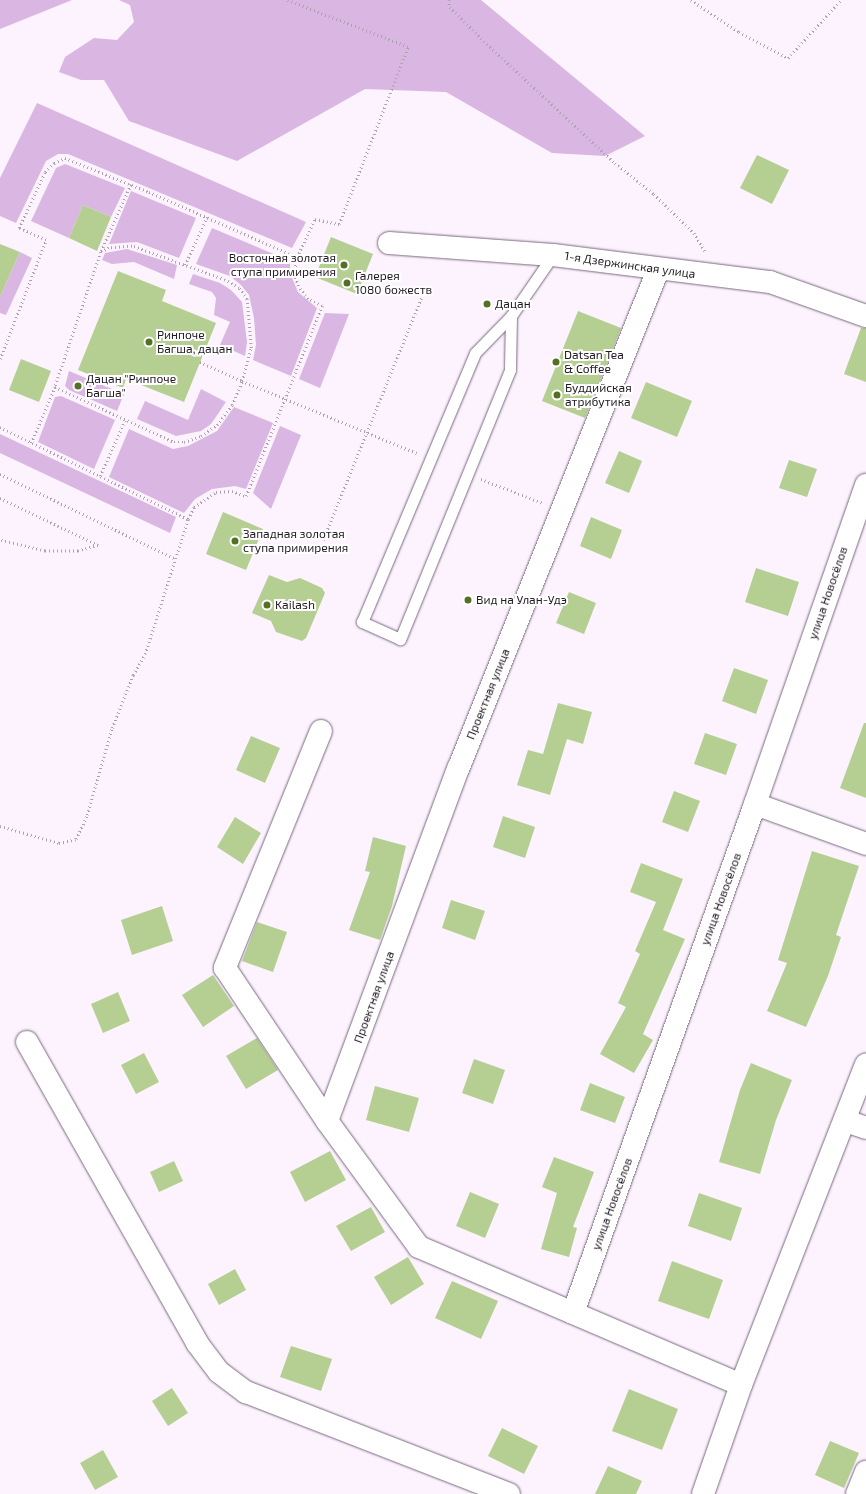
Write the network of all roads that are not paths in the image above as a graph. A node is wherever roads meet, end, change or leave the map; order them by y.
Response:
1 (389, 243) dead end
2 (553, 255) junction
3 (658, 270) junction
4 (511, 316) junction
5 (866, 316) edge
6 (866, 484) edge
7 (321, 730) dead end
8 (755, 804) junction
9 (866, 844) edge
10 (27, 1042) dead end
11 (866, 1065) edge
12 (327, 1121) junction
13 (856, 1124) edge
14 (573, 1313) junction
15 (741, 1385) junction
16 (866, 1472) edge
17 (509, 1494) edge
18 (703, 1494) edge
19 (857, 1494) edge

1 - 2 street, 1-я Дзержинская улица
2 - 3 street, 1-я Дзержинская улица
2 - 4 lane
3 - 5 street, 1-я Дзержинская улица
3 - 12 street, Проектная улица
4 - 4 lane
6 - 8 street, улица Новосёлов
7 - 12 street
8 - 9 street
8 - 14 street, улица Новосёлов
10 - 17 street
11 - 13 street
12 - 14 street
13 - 15 street
14 - 15 street
15 - 18 street
16 - 19 street

